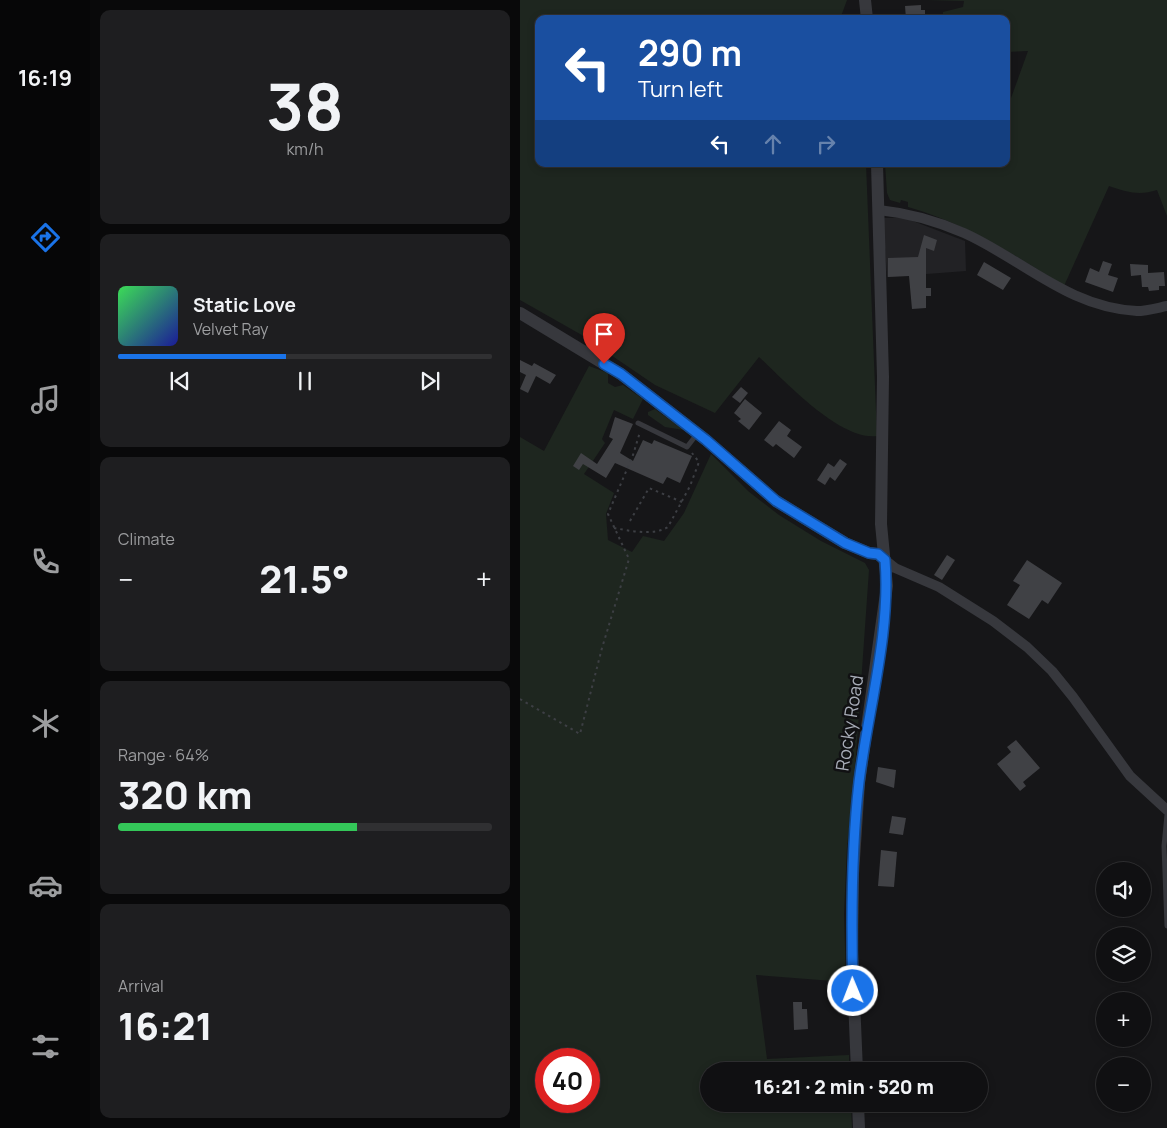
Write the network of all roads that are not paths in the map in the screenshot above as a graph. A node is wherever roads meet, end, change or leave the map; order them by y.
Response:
1 (865, 0) edge
2 (867, 15) edge
3 (877, 167) edge
4 (879, 210) junction
5 (1167, 306) edge
6 (520, 313) edge
7 (640, 424) road end
8 (697, 434) junction
9 (885, 560) junction
10 (1167, 810) edge
11 (1167, 815) edge
12 (1167, 926) edge
13 (857, 1062) edge
14 (858, 1112) edge
15 (859, 1128) edge

1 - 2 street
3 - 4 street, Rocky Road
4 - 5 street
4 - 9 street, Rocky Road
6 - 8 street
7 - 8 lane
8 - 9 street
9 - 10 street
9 - 13 street, Rocky Road
11 - 12 lane
14 - 15 street

